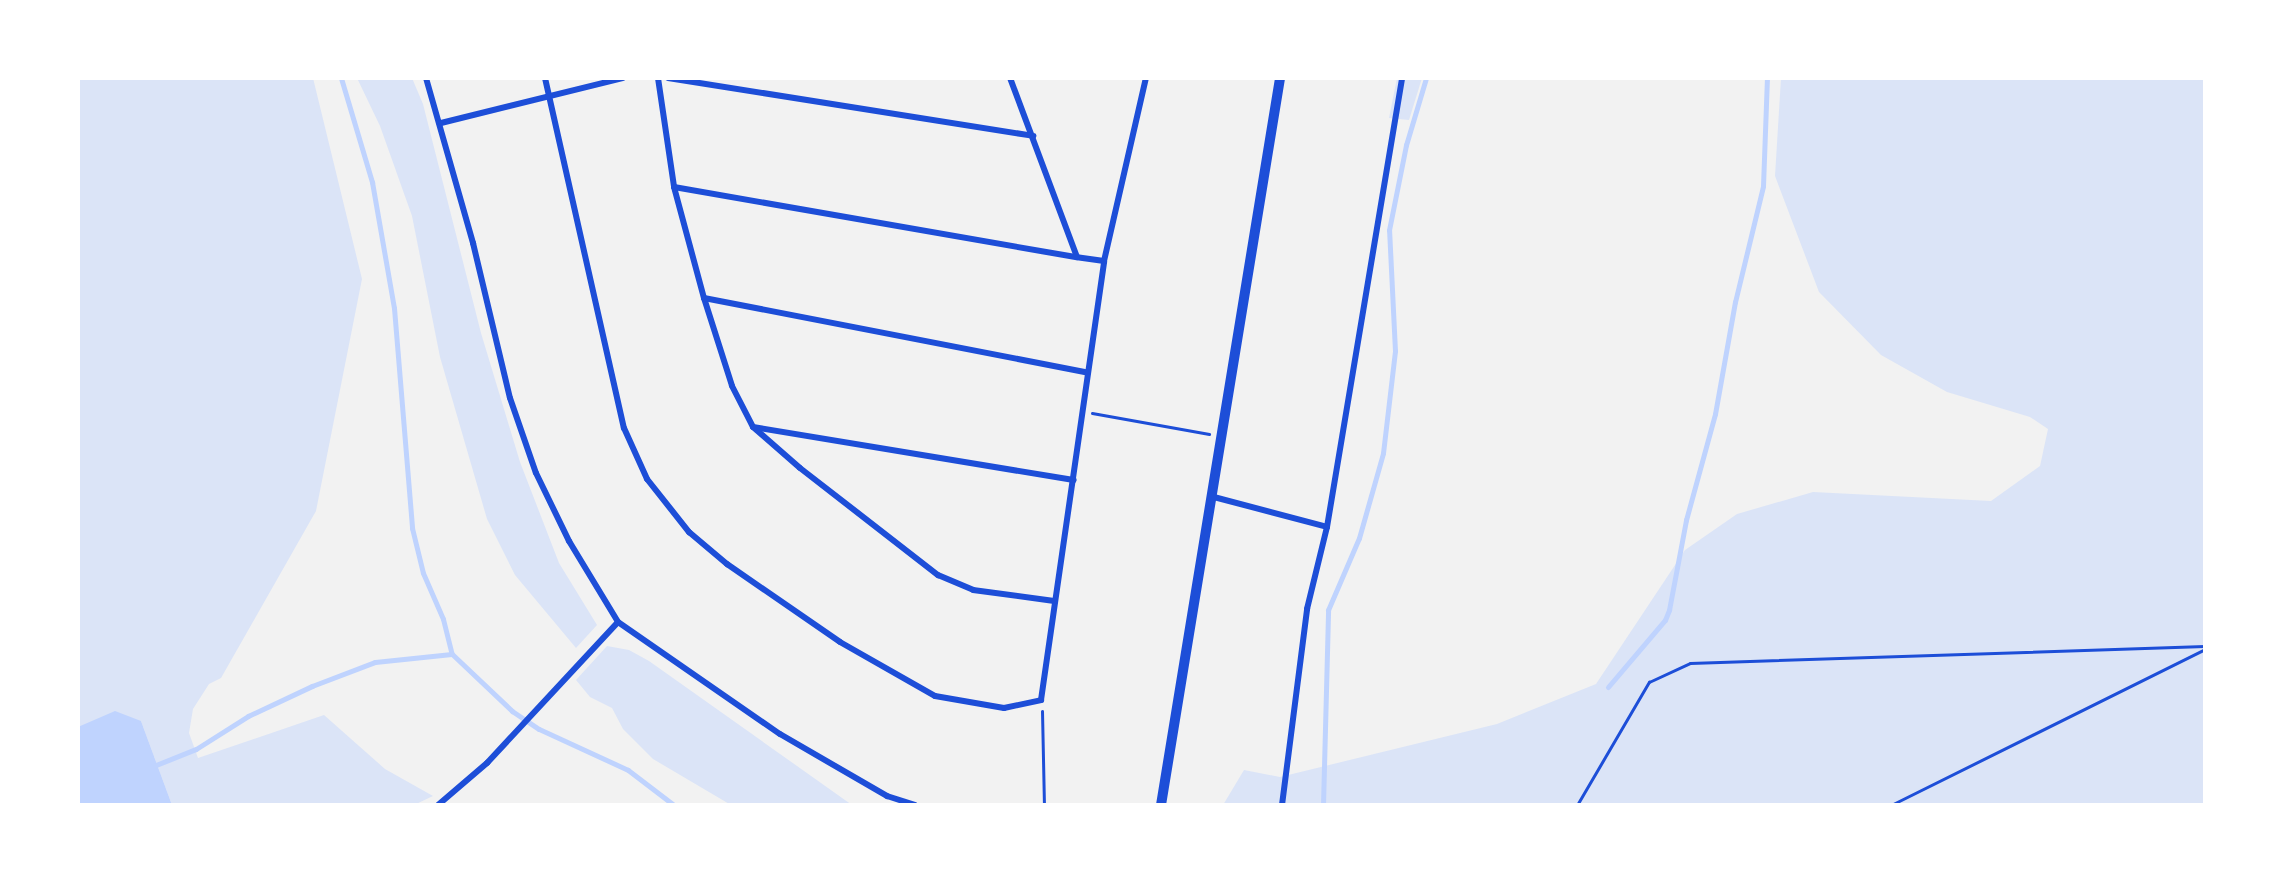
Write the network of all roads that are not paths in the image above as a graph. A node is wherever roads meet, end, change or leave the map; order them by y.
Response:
1 (426, 78) edge
2 (545, 78) edge
3 (623, 78) edge
4 (658, 78) edge
5 (668, 78) edge
6 (1010, 78) edge
7 (1146, 78) edge
8 (1280, 78) edge
9 (1402, 78) edge
10 (551, 97) junction
11 (441, 123) junction
12 (1033, 136) junction
13 (674, 187) junction
14 (1077, 257) junction
15 (1104, 261) junction
16 (704, 298) junction
17 (1086, 372) junction
18 (753, 427) junction
19 (1074, 480) junction
20 (1209, 496) junction
21 (1327, 527) junction
22 (1054, 602) junction
23 (618, 622) junction
24 (438, 805) edge
25 (915, 805) edge
26 (1161, 805) edge
27 (1282, 805) edge

1 - 11 street
2 - 10 street
3 - 10 street
4 - 13 street
5 - 12 street
6 - 12 street
7 - 15 street
8 - 20 street
9 - 21 street
10 - 11 street
10 - 22 street
11 - 23 street
12 - 14 street
13 - 14 street
13 - 16 street
14 - 15 street
15 - 17 street
16 - 17 street
16 - 18 street
17 - 19 street
18 - 19 street
18 - 22 street
19 - 22 street
20 - 21 street
20 - 26 street
21 - 27 street
23 - 24 street
23 - 25 street

